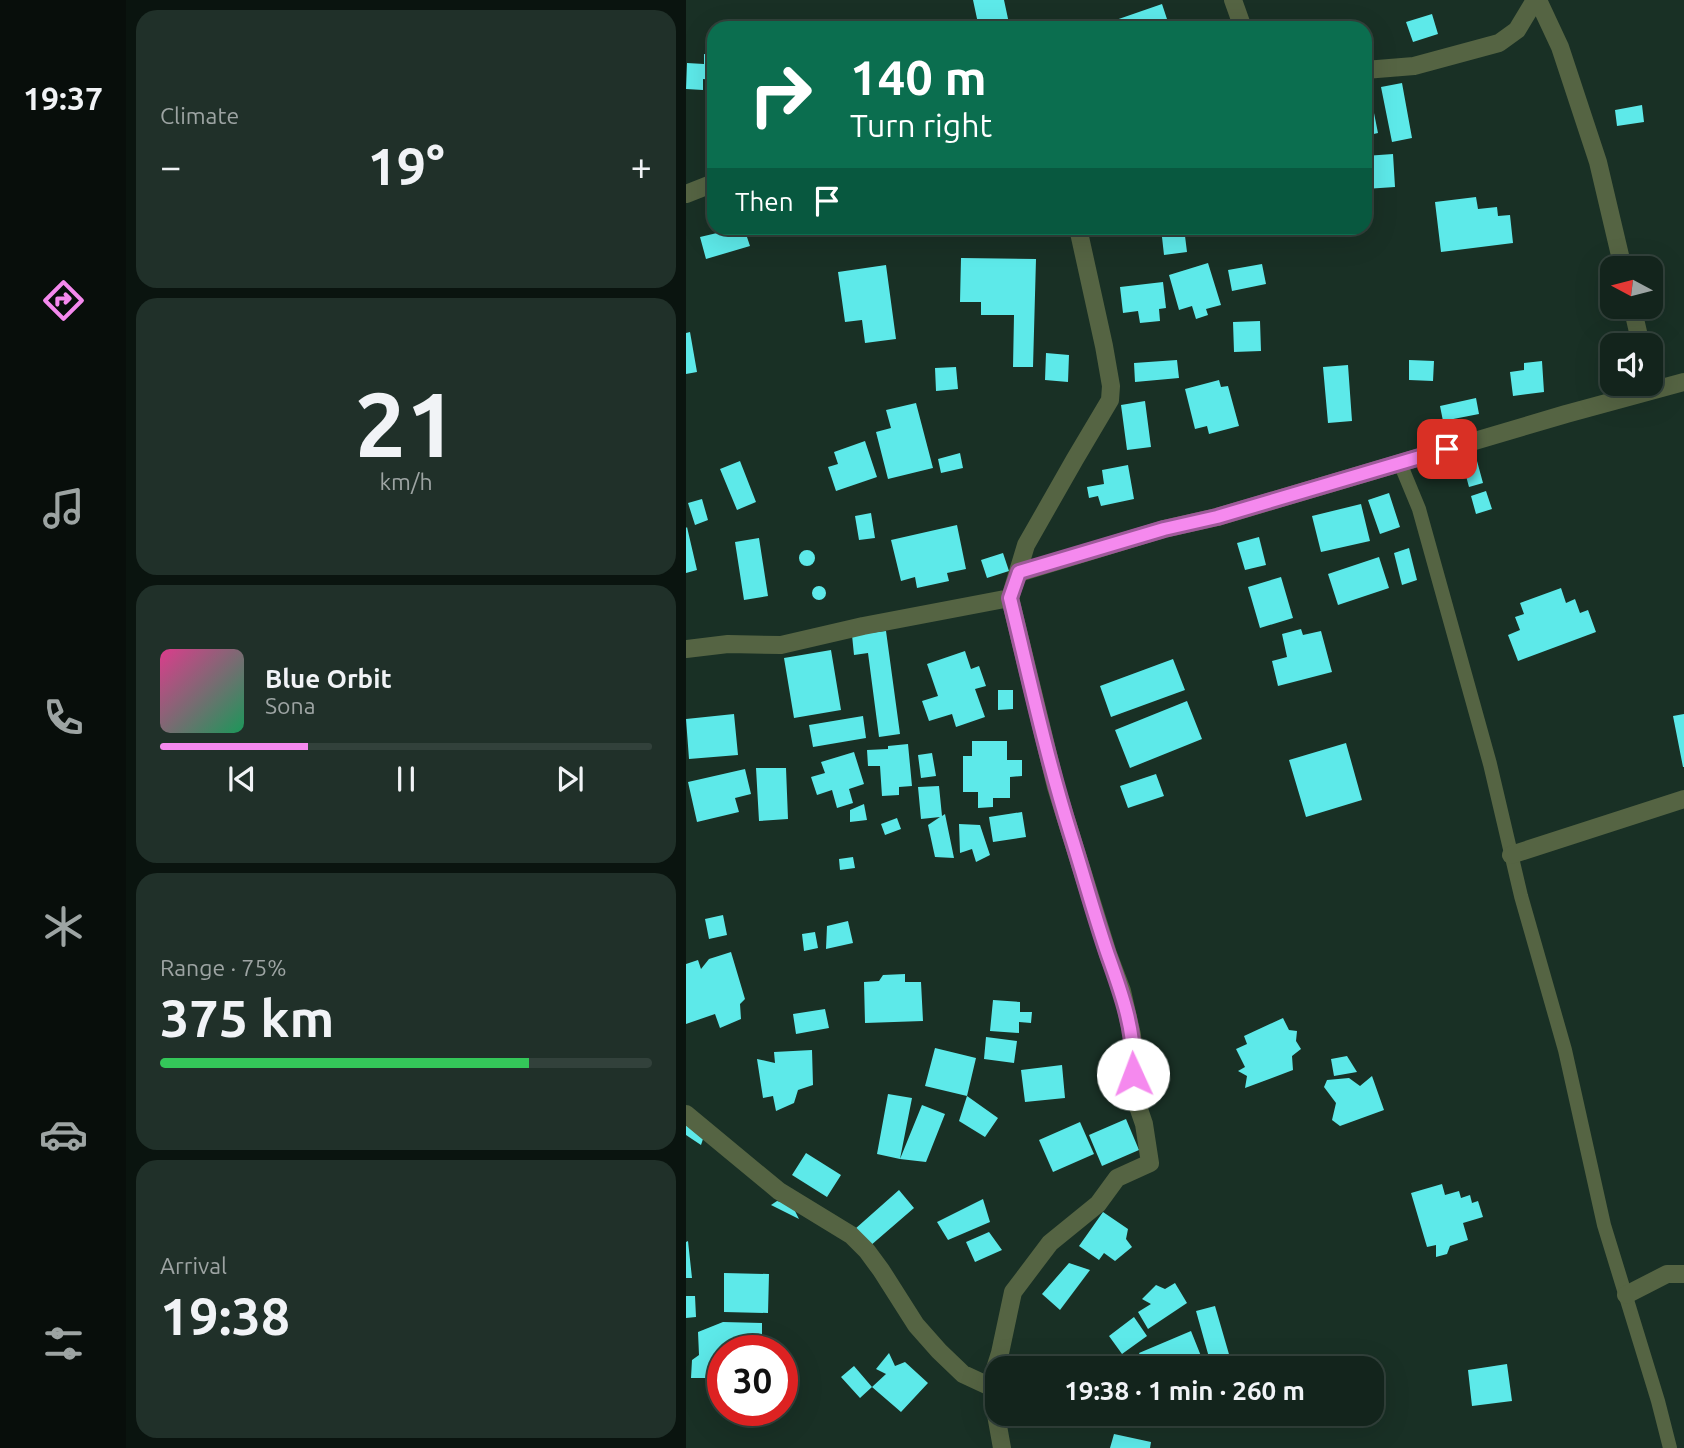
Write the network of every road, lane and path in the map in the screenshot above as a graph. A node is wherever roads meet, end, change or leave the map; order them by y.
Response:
1 (1233, 0) edge
2 (1536, 0) edge
3 (1240, 21) edge
4 (1372, 69) edge
5 (707, 186) edge
6 (686, 194) edge
7 (1080, 235) edge
8 (1620, 256) edge
9 (1684, 382) edge
10 (1663, 385) edge
11 (1621, 396) edge
12 (1400, 463) junction
13 (1019, 572) junction
14 (1010, 598) junction
15 (686, 649) edge
16 (1684, 799) edge
17 (1511, 855) junction
18 (686, 1114) edge
19 (1684, 1274) edge
20 (1626, 1295) junction
21 (999, 1356) edge
22 (985, 1384) edge
23 (998, 1426) edge
24 (1002, 1448) edge
25 (1670, 1448) edge

1 - 3 street
2 - 4 street
2 - 8 street
5 - 6 street
7 - 13 street
9 - 10 street
11 - 12 street
12 - 13 street
12 - 17 lane
13 - 14 street
14 - 15 street
14 - 21 street
16 - 17 street
17 - 20 lane
18 - 22 street
19 - 20 street
20 - 25 lane
23 - 24 street

